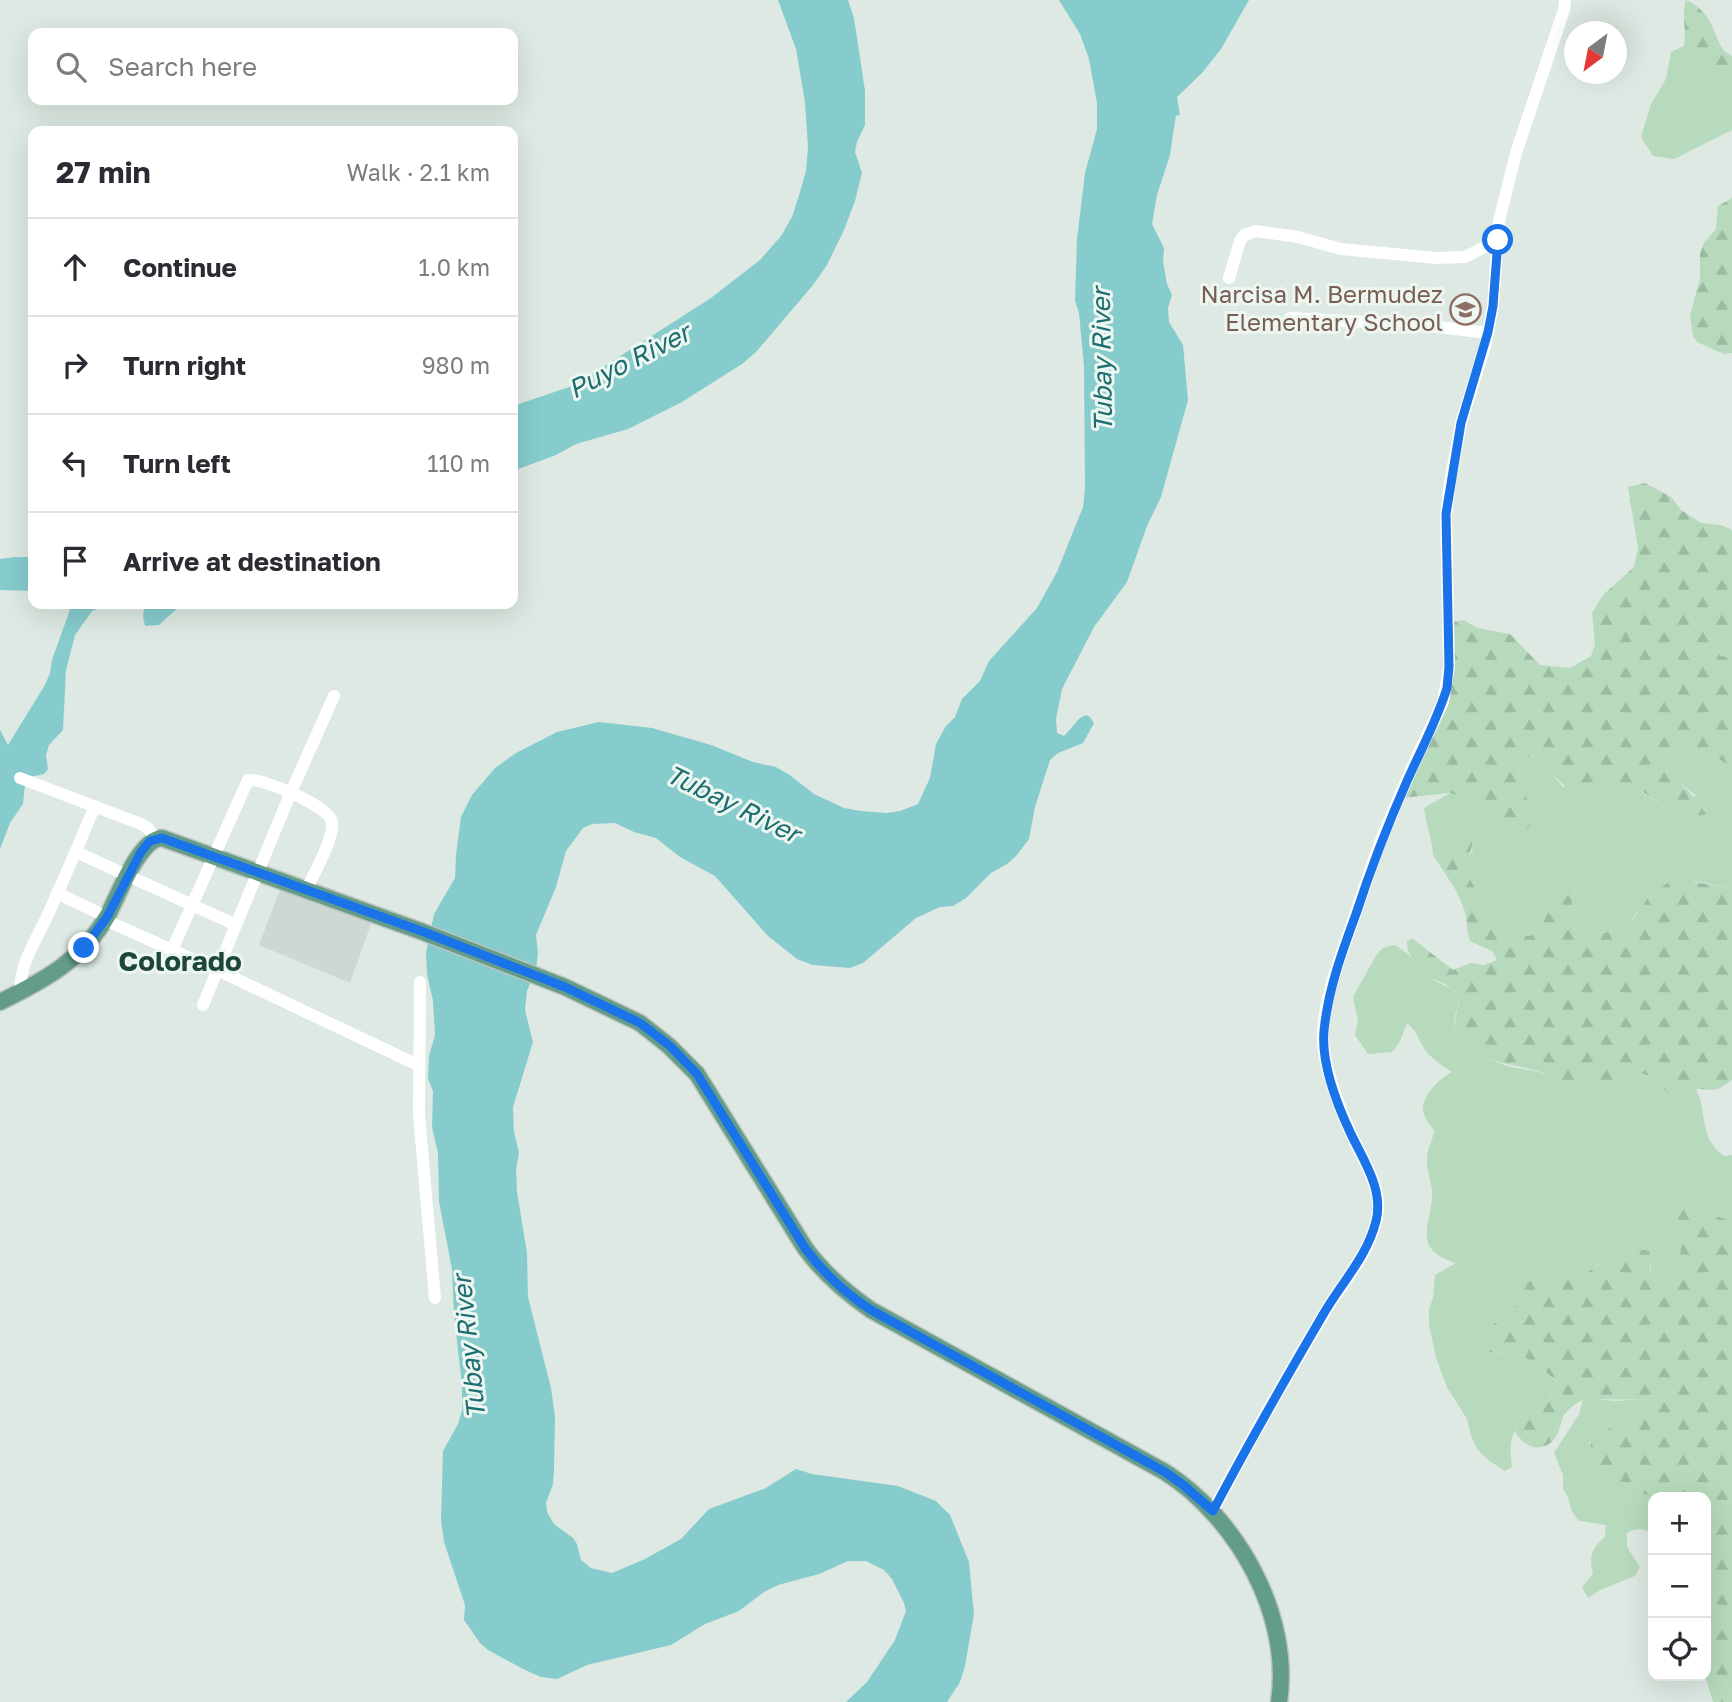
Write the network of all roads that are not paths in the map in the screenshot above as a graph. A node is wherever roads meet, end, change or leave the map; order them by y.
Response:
1 (1565, 0) edge
2 (1498, 240) junction
3 (1229, 278) dead end
4 (1290, 318) dead end
5 (1488, 332) junction
6 (334, 696) dead end
7 (20, 778) dead end
8 (290, 792) junction
9 (95, 806) junction
10 (155, 838) junction
11 (76, 852) junction
12 (214, 856) junction
13 (258, 872) junction
14 (128, 876) junction
15 (307, 889) junction
16 (57, 893) junction
17 (193, 906) junction
18 (106, 919) junction
19 (236, 925) junction
20 (172, 950) junction
21 (218, 970) junction
22 (420, 982) dead end
23 (20, 993) junction
24 (0, 1002) edge
25 (203, 1006) dead end
26 (418, 1065) junction
27 (435, 1298) dead end
28 (1213, 1511) junction
29 (1279, 1702) edge

1 - 2 street
2 - 3 street
2 - 5 street
4 - 5 street
5 - 28 street
6 - 8 street
7 - 9 street
8 - 12 street
8 - 13 street
8 - 15 street
9 - 10 street
9 - 11 street
10 - 12 main road
10 - 14 main road
11 - 14 street
11 - 16 street
12 - 13 main road
12 - 17 street
13 - 15 main road
13 - 19 street
14 - 17 street
14 - 18 main road
15 - 28 main road
16 - 18 street
16 - 23 street
17 - 19 street
17 - 20 street
18 - 20 street
18 - 23 main road
19 - 21 street
20 - 21 street
21 - 25 street
21 - 26 street
22 - 26 street
23 - 24 main road
26 - 27 street
28 - 29 main road

